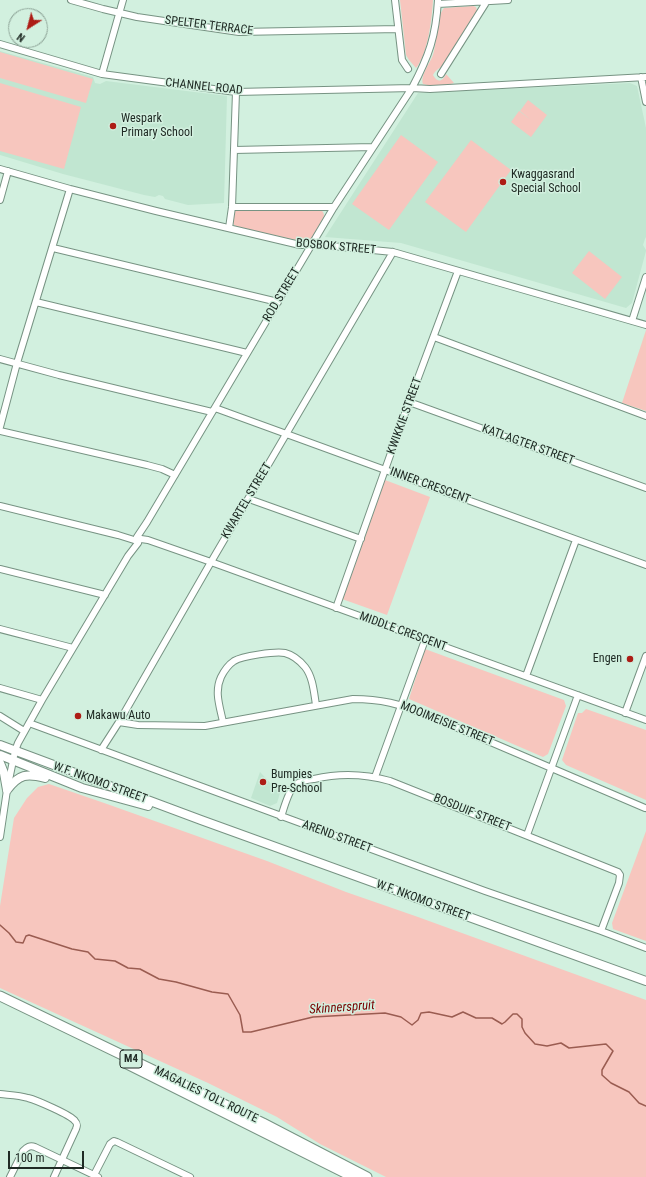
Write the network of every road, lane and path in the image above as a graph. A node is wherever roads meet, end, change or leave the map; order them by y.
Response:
1 (71, 0) edge
2 (123, 0) edge
3 (395, 0) edge
4 (508, 0) edge
5 (487, 1) junction
6 (438, 2) edge
7 (119, 13) junction
8 (398, 29) junction
9 (0, 44) edge
10 (408, 69) dead end
11 (102, 74) junction
12 (441, 74) dead end
13 (644, 77) edge
14 (412, 88) junction
15 (236, 92) junction
16 (646, 102) edge
17 (373, 147) junction
18 (234, 150) junction
19 (0, 169) edge
20 (8, 171) junction
21 (70, 189) junction
22 (0, 200) edge
23 (334, 206) junction
24 (232, 207) junction
25 (229, 228) junction
26 (311, 245) junction
27 (53, 248) junction
28 (393, 252) junction
29 (458, 270) junction
30 (646, 277) edge
31 (36, 302) junction
32 (278, 302) junction
33 (632, 321) junction
34 (646, 325) edge
35 (434, 337) junction
36 (247, 354) junction
37 (0, 359) edge
38 (16, 363) junction
39 (409, 402) junction
40 (213, 410) junction
41 (646, 416) edge
42 (0, 427) edge
43 (0, 431) edge
44 (286, 434) junction
45 (385, 470) junction
46 (175, 475) junction
47 (646, 488) edge
48 (249, 499) junction
49 (0, 506) edge
50 (361, 539) junction
51 (137, 540) junction
52 (576, 540) junction
53 (211, 562) junction
54 (646, 565) edge
55 (0, 569) edge
56 (104, 594) junction
57 (336, 608) junction
58 (0, 629) edge
59 (425, 640) junction
60 (73, 648) junction
61 (646, 656) edge
62 (526, 676) junction
63 (0, 688) edge
64 (578, 696) junction
65 (42, 700) junction
66 (316, 705) junction
67 (402, 705) junction
68 (625, 713) junction
69 (0, 716) edge
70 (646, 720) edge
71 (119, 722) junction
72 (223, 722) junction
73 (29, 723) junction
74 (24, 731) junction
75 (0, 745) edge
76 (101, 750) junction
77 (15, 751) junction
78 (0, 755) edge
79 (13, 761) junction
80 (0, 763) edge
81 (552, 767) junction
82 (375, 777) junction
83 (82, 788) junction
84 (7, 790) junction
85 (645, 808) dead end
86 (281, 817) junction
87 (201, 820) junction
88 (527, 835) junction
89 (0, 837) edge
90 (601, 931) junction
91 (646, 948) edge
92 (646, 981) edge
93 (0, 996) edge
94 (0, 1002) edge
95 (0, 1094) edge
96 (62, 1159) junction
97 (96, 1176) edge
98 (10, 1177) edge
99 (54, 1177) edge
100 (190, 1177) edge
101 (353, 1177) edge
102 (367, 1177) edge

1 - 7 street, SPELTER TERRACE
2 - 7 street
3 - 8 street
4 - 5 street
5 - 6 street
5 - 12 street
6 - 14 street, ROD STREET
7 - 8 street, SPELTER TERRACE
7 - 11 street
8 - 10 street
9 - 11 street, CHANNEL ROAD
11 - 15 street, CHANNEL ROAD
13 - 14 street, CHANNEL ROAD
13 - 16 street
14 - 15 street, CHANNEL ROAD
14 - 17 street, ROD STREET
15 - 18 street
17 - 18 street
17 - 23 street, ROD STREET
18 - 24 street
19 - 20 street, BOSBOK STREET
20 - 21 street, BOSBOK STREET
20 - 22 street
21 - 25 street, BOSBOK STREET
21 - 27 street
23 - 24 street
23 - 26 street, ROD STREET
24 - 25 street
25 - 26 street, BOSBOK STREET
26 - 28 street, BOSBOK STREET
26 - 32 street, ROD STREET
27 - 31 street
27 - 32 street
28 - 29 street, BOSBOK STREET
28 - 44 street, KWARTEL STREET
29 - 33 street, BOSBOK STREET
29 - 35 street, KWIKKIE STREET
30 - 33 street
31 - 36 street
31 - 38 street
32 - 36 street, ROD STREET
33 - 34 street, BOSBOK STREET
35 - 39 street, KWIKKIE STREET
35 - 41 street
36 - 40 street, ROD STREET
37 - 38 street, INNER CRESCENT
38 - 40 street, INNER CRESCENT
38 - 42 street
39 - 45 street, KWIKKIE STREET
39 - 47 street, KATLAGTER STREET
40 - 44 street, INNER CRESCENT
40 - 46 street, ROD STREET
43 - 46 street
44 - 45 street, INNER CRESCENT
44 - 48 street, KWARTEL STREET
45 - 50 street, KWIKKIE STREET
45 - 52 street, INNER CRESCENT
46 - 51 street, ROD STREET
48 - 50 street
48 - 53 street, KWARTEL STREET
49 - 51 street, MIDDLE CRESCENT
50 - 57 street, KWIKKIE STREET
51 - 53 street, MIDDLE CRESCENT
51 - 56 street, ROD STREET
52 - 54 street, INNER CRESCENT
52 - 62 street
53 - 57 street, MIDDLE CRESCENT
53 - 71 street, KWARTEL STREET
55 - 56 street
56 - 60 street, ROD STREET
57 - 59 street, MIDDLE CRESCENT
58 - 60 street
59 - 62 street, MIDDLE CRESCENT
59 - 67 street
60 - 65 street, ROD STREET
61 - 68 street
62 - 64 street, MIDDLE CRESCENT
63 - 65 street
64 - 68 street, MIDDLE CRESCENT
64 - 81 street
65 - 73 street, ROD STREET
66 - 67 street, MOOIMEISIE STREET
66 - 72 street, MOOIMEISIE STREET
66 - 72 street
67 - 81 street, MOOIMEISIE STREET
67 - 82 street
68 - 70 street, MIDDLE CRESCENT
69 - 74 street
71 - 72 street, MOOIMEISIE STREET
71 - 76 street, KWARTEL STREET
73 - 74 street, ROD STREET
73 - 76 street, AREND STREET
74 - 77 street, ROD STREET
75 - 77 main road, W.F. NKOMO STREET
76 - 86 street, AREND STREET
77 - 79 street, ROD STREET
77 - 87 main road, W.F. NKOMO STREET
78 - 79 main road, W.F. NKOMO STREET
79 - 83 main road, W.F. NKOMO STREET
79 - 84 street, ROD STREET
80 - 84 main road
81 - 85 street, MOOIMEISIE STREET
81 - 88 street
82 - 86 street, BOSDUIF STREET
82 - 88 street, BOSDUIF STREET
83 - 84 main road
83 - 87 main road, W.F. NKOMO STREET
84 - 89 street, ROD STREET
86 - 90 street, AREND STREET
87 - 92 main road, W.F. NKOMO STREET
88 - 90 street, BOSDUIF STREET
90 - 91 street, AREND STREET
93 - 102 highway, MAGALIES TOLL ROUTE / M4
94 - 101 highway, MAGALIES TOLL ROUTE / M4
95 - 96 street
96 - 97 street
96 - 98 street
96 - 99 street
97 - 100 street

